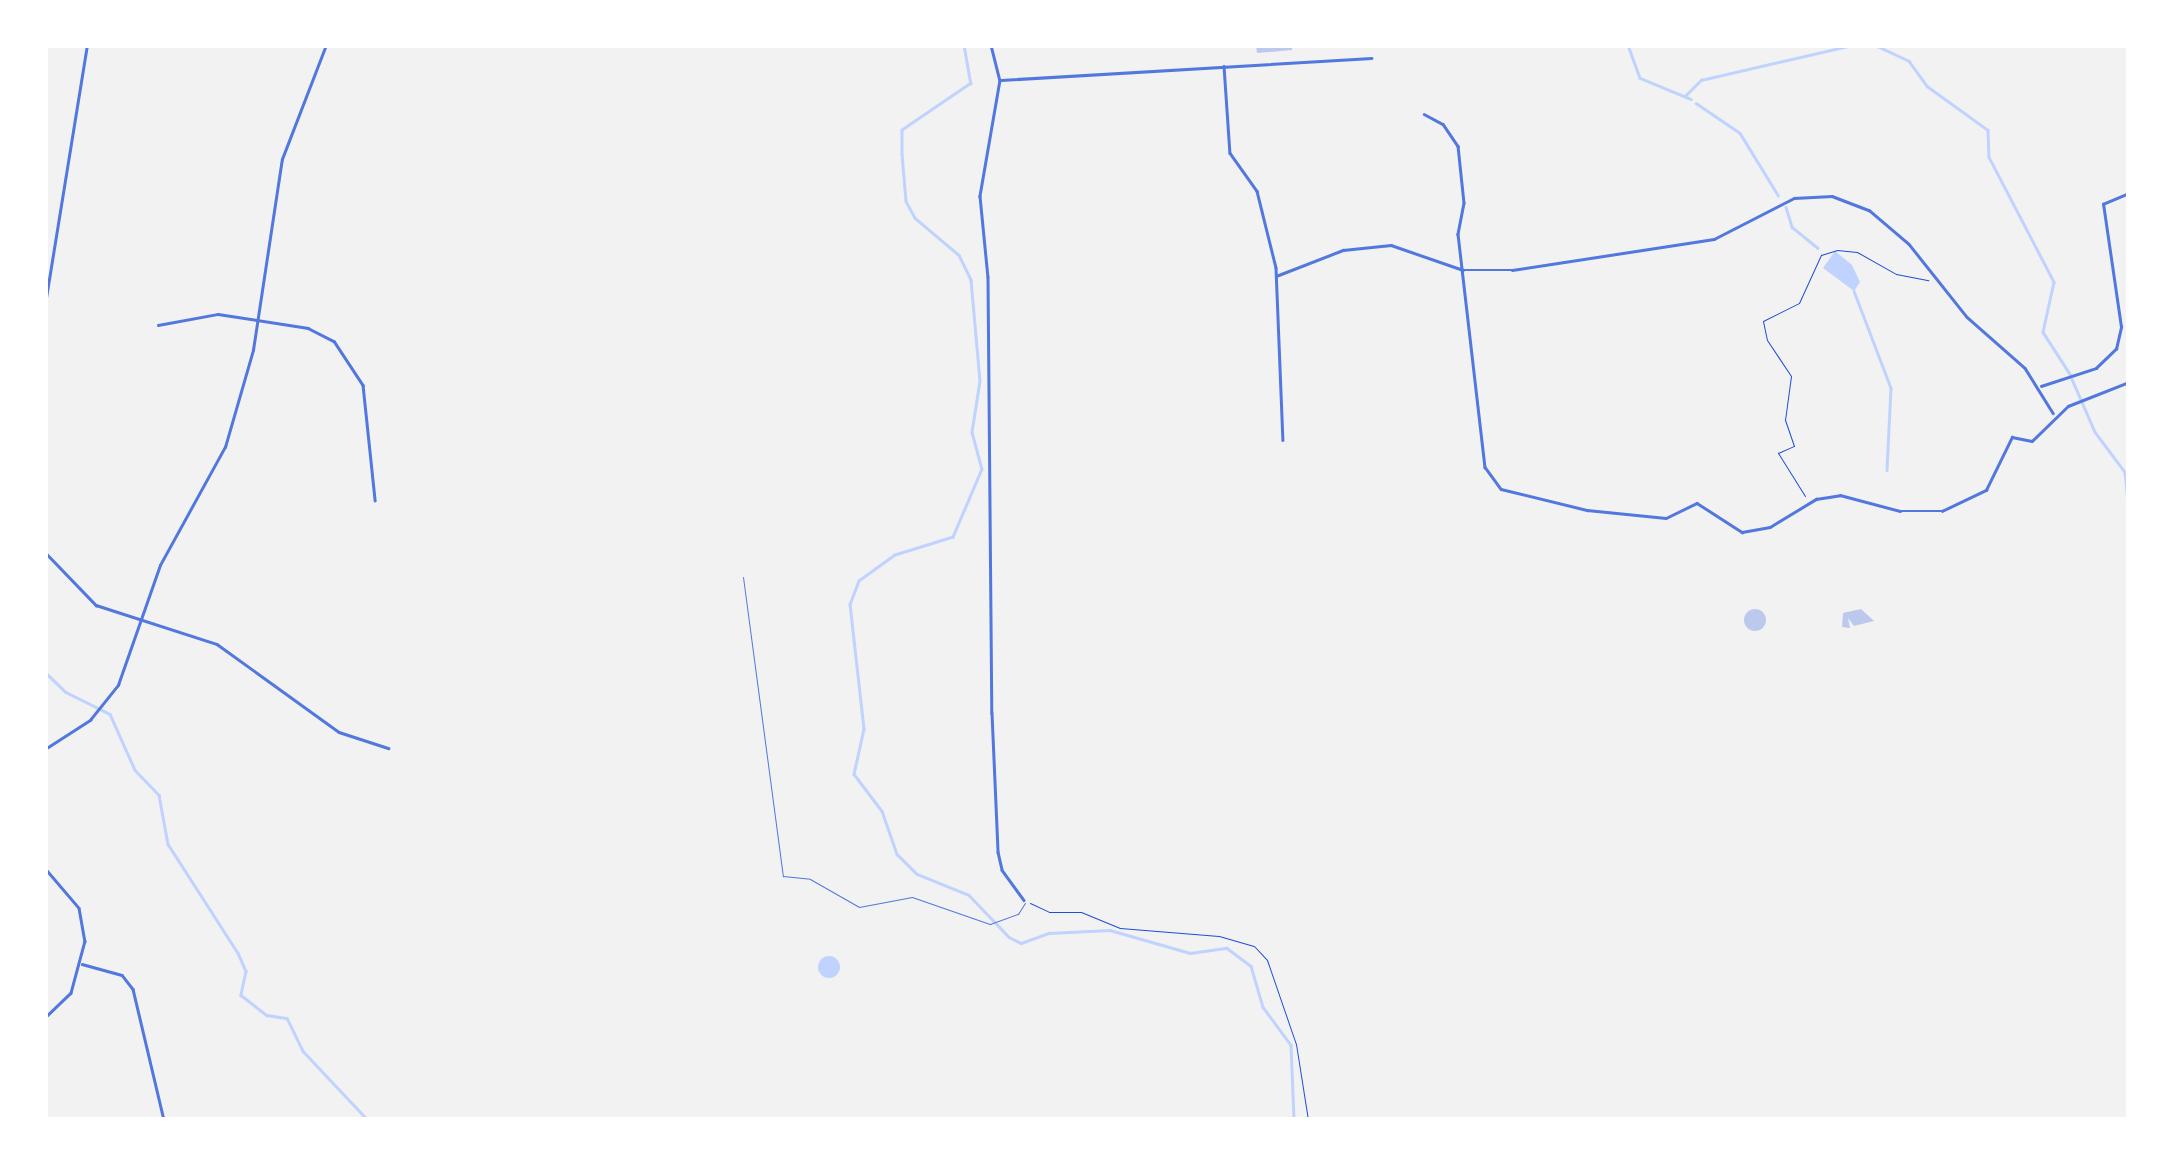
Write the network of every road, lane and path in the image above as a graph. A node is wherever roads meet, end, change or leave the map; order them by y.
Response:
1 (87, 45) edge
2 (326, 45) edge
3 (991, 45) edge
4 (1371, 58) dead end
5 (1224, 66) junction
6 (1000, 80) junction
7 (1424, 114) dead end
8 (2129, 193) edge
9 (1463, 270) junction
10 (1276, 276) junction
11 (1937, 276) junction
12 (45, 304) edge
13 (259, 320) junction
14 (158, 325) dead end
15 (2129, 382) edge
16 (2039, 387) junction
17 (2054, 415) junction
18 (1283, 440) dead end
19 (374, 500) dead end
20 (1810, 503) junction
21 (45, 552) edge
22 (742, 577) dead end
23 (141, 621) junction
24 (388, 748) dead end
25 (45, 750) edge
26 (45, 868) edge
27 (1024, 900) junction
28 (82, 964) junction
29 (45, 1018) edge
30 (164, 1120) edge
31 (1308, 1120) edge

1 - 12 street
2 - 13 street
3 - 6 street
4 - 5 street
5 - 6 street
5 - 10 street
6 - 27 street
7 - 9 street
8 - 16 street
9 - 10 street
9 - 11 street
9 - 20 street
10 - 18 street
11 - 16 street
11 - 20 path
13 - 14 street
13 - 19 street
13 - 23 street
15 - 17 street
16 - 17 street
17 - 20 street
21 - 23 street
22 - 27 lane
23 - 24 street
23 - 25 street
26 - 28 street
27 - 31 path
28 - 29 street
28 - 30 street

